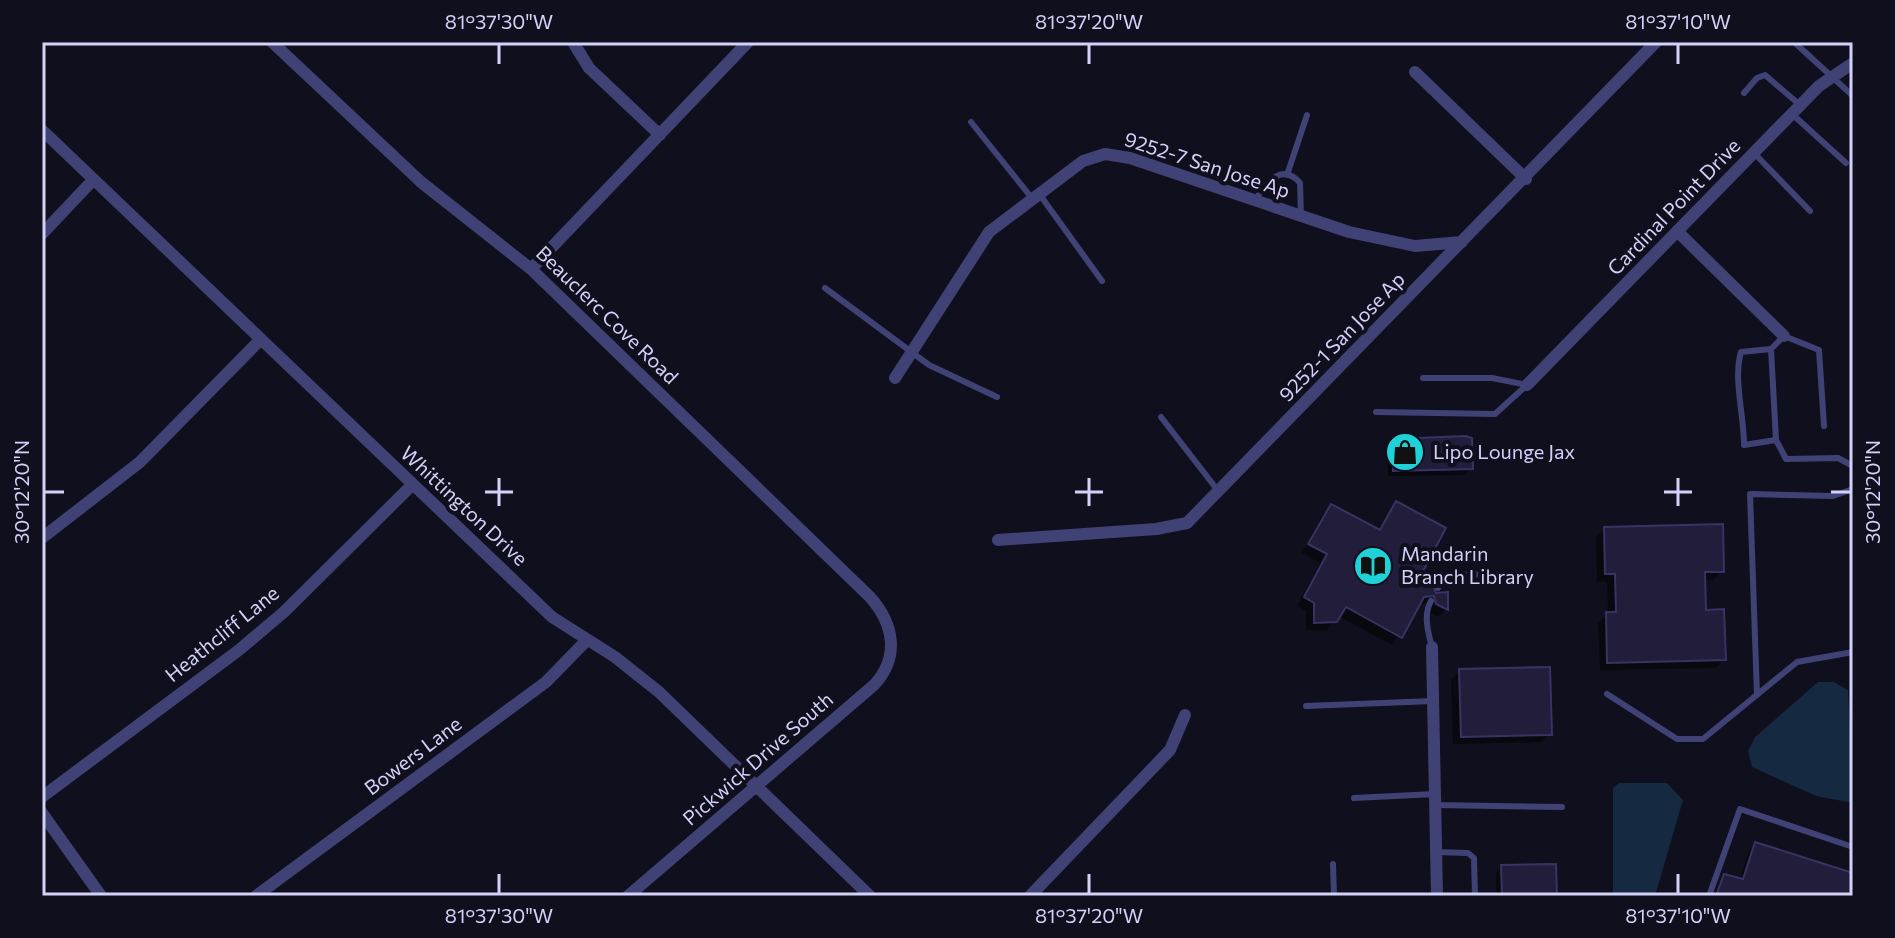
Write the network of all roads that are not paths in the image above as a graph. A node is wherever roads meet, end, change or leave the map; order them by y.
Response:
1 (272, 42) edge
2 (573, 42) edge
3 (748, 42) edge
4 (1656, 42) edge
5 (1794, 42) edge
6 (1853, 63) edge
7 (1415, 72) dead end
8 (1833, 76) junction
9 (1744, 93) dead end
10 (1853, 96) edge
11 (1796, 109) junction
12 (1307, 115) dead end
13 (971, 122) dead end
14 (42, 130) edge
15 (660, 135) junction
16 (1754, 153) junction
17 (1846, 163) dead end
18 (1287, 175) junction
19 (1526, 179) junction
20 (93, 180) junction
21 (1034, 195) junction
22 (1255, 201) junction
23 (1810, 211) dead end
24 (1301, 216) junction
25 (1677, 231) junction
26 (42, 234) edge
27 (1462, 242) junction
28 (531, 269) junction
29 (1102, 281) dead end
30 (825, 288) dead end
31 (1784, 336) junction
32 (261, 339) junction
33 (1771, 349) junction
34 (911, 353) junction
35 (895, 378) dead end
36 (1423, 378) dead end
37 (1527, 385) junction
38 (997, 397) dead end
39 (1376, 412) dead end
40 (1161, 417) dead end
41 (1824, 426) dead end
42 (1776, 440) junction
43 (1853, 466) edge
44 (412, 485) junction
45 (1853, 489) edge
46 (1219, 492) junction
47 (42, 538) edge
48 (998, 540) dead end
49 (1503, 574) dead end
50 (1438, 588) dead end
51 (1431, 601) dead end
52 (892, 638) joint
53 (586, 641) junction
54 (1432, 647) joint
55 (1853, 652) edge
56 (1607, 694) dead end
57 (1757, 695) junction
58 (1433, 701) junction
59 (1306, 706) dead end
60 (1185, 715) dead end
61 (757, 788) junction
62 (42, 797) edge
63 (1354, 798) dead end
64 (1435, 800) junction
65 (1562, 807) dead end
66 (42, 813) edge
67 (1853, 847) edge
68 (1436, 852) junction
69 (1333, 864) dead end
70 (101, 896) edge
71 (256, 896) edge
72 (628, 896) edge
73 (870, 896) edge
74 (1030, 896) edge
75 (1334, 896) edge
76 (1437, 896) edge
77 (1475, 896) edge
78 (1709, 896) edge

1 - 28 street, Beauclerc Cove Road
2 - 15 street
3 - 15 street
4 - 19 street, 9252-1 San Jose Ap
5 - 8 lane
6 - 8 street, Cardinal Point Drive
7 - 19 street
8 - 10 lane
8 - 11 street, Cardinal Point Drive
9 - 11 lane
11 - 16 street, Cardinal Point Drive
11 - 17 lane
12 - 18 lane
13 - 21 lane
14 - 20 street, Whittington Drive
15 - 28 street
16 - 23 lane
16 - 25 street, Cardinal Point Drive
18 - 22 lane
18 - 24 lane
19 - 27 street, 9252-1 San Jose Ap
20 - 26 street
20 - 32 street, Whittington Drive
21 - 22 street, 9252-7 San Jose Ap
21 - 29 lane
21 - 34 street, 9252-7 San Jose Ap
22 - 24 street, 9252-7 San Jose Ap
24 - 27 street, 9252-7 San Jose Ap
25 - 31 street
25 - 37 street, Cardinal Point Drive
27 - 46 street, 9252-1 San Jose Ap
28 - 52 street, Beauclerc Cove Road
30 - 34 lane
31 - 33 lane
31 - 41 lane
32 - 44 street, Whittington Drive
32 - 47 street
33 - 42 lane
33 - 42 lane
34 - 35 street, 9252-7 San Jose Ap
34 - 38 lane
36 - 37 lane
37 - 39 lane
40 - 46 lane
42 - 43 lane
44 - 53 street, Whittington Drive
44 - 62 street, Heathcliff Lane
45 - 57 lane
46 - 48 street, 9252-1 San Jose Ap
49 - 50 lane
51 - 54 lane
52 - 61 street, Pickwick Drive South
53 - 61 street, Whittington Drive
53 - 71 street, Bowers Lane
54 - 58 street
55 - 57 lane
56 - 57 lane
58 - 59 lane
58 - 64 street
60 - 74 street
61 - 72 street, Pickwick Drive South
61 - 73 street, Whittington Drive
63 - 64 lane
64 - 65 lane
64 - 68 street
66 - 70 street
67 - 78 lane
68 - 76 street
68 - 77 lane
69 - 75 lane

